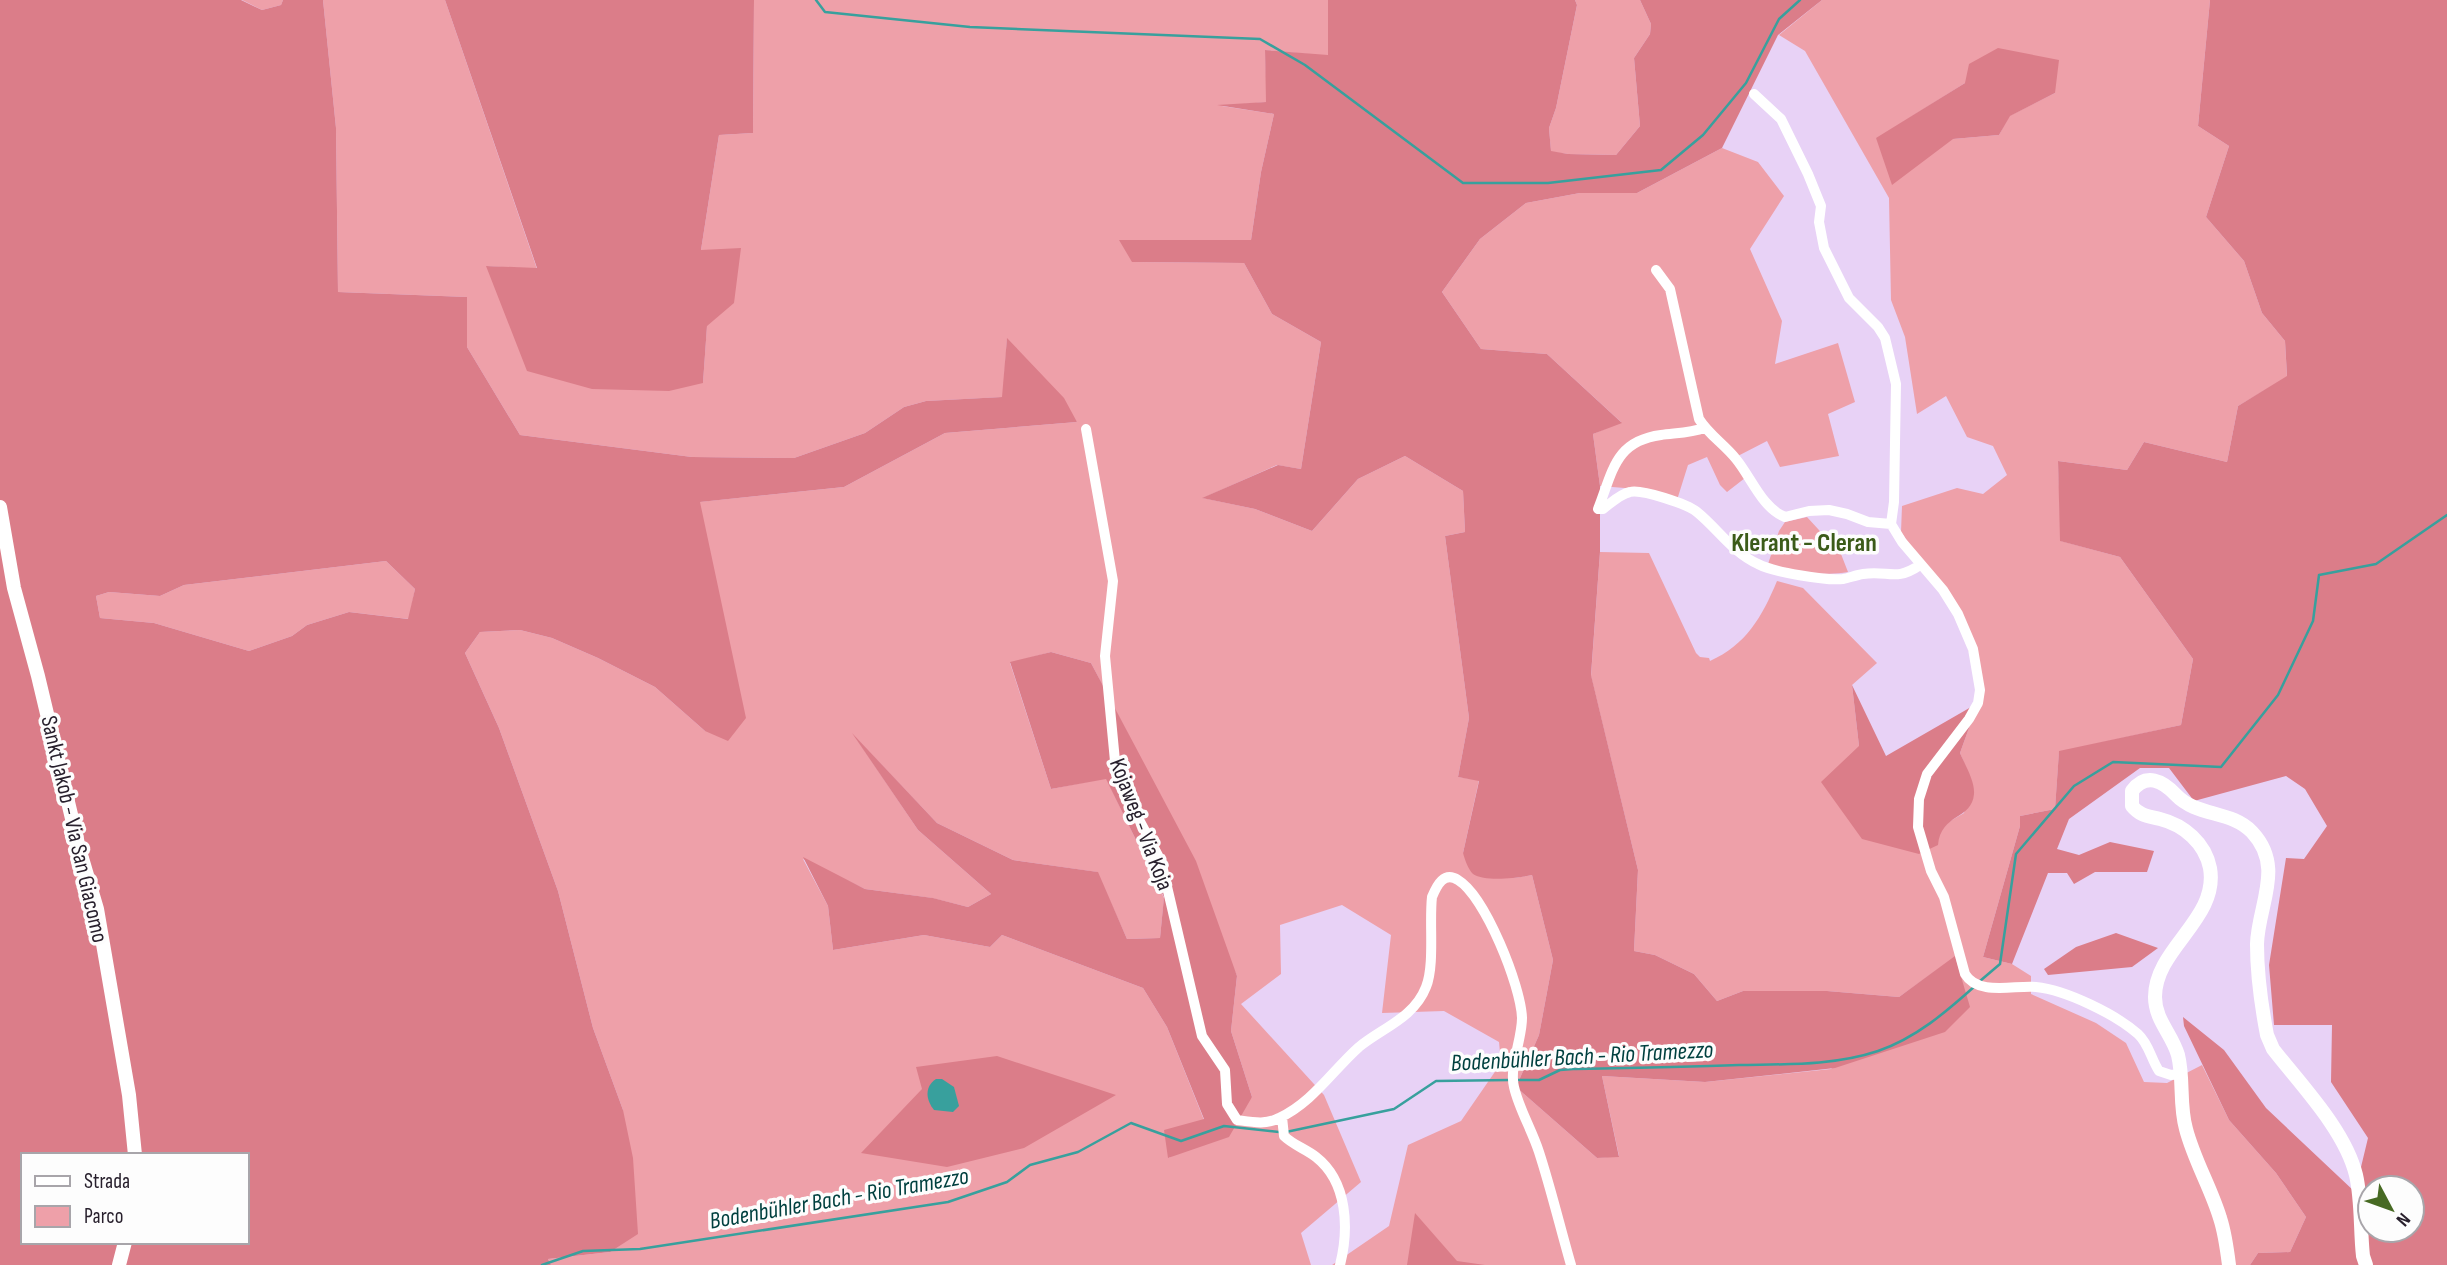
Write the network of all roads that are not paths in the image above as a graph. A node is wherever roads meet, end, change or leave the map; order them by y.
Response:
1 (1754, 94) dead end
2 (1657, 270) dead end
3 (1704, 428) junction
4 (1086, 429) dead end
5 (0, 507) edge
6 (1891, 524) junction
7 (1920, 565) junction
8 (2179, 1074) junction
9 (1282, 1126) junction
10 (135, 1153) edge
11 (124, 1244) edge
12 (119, 1265) edge
13 (1340, 1265) edge
14 (1571, 1265) edge
15 (2229, 1265) edge
16 (2366, 1265) edge

1 - 6 street
2 - 3 street
3 - 6 street
3 - 7 street
4 - 9 street, Kojaweg - Via Koja
5 - 10 street, Sankt Jakob - Via San Giacomo
6 - 7 street
7 - 8 street
8 - 15 street
8 - 16 street
9 - 13 street
9 - 14 street
11 - 12 street

